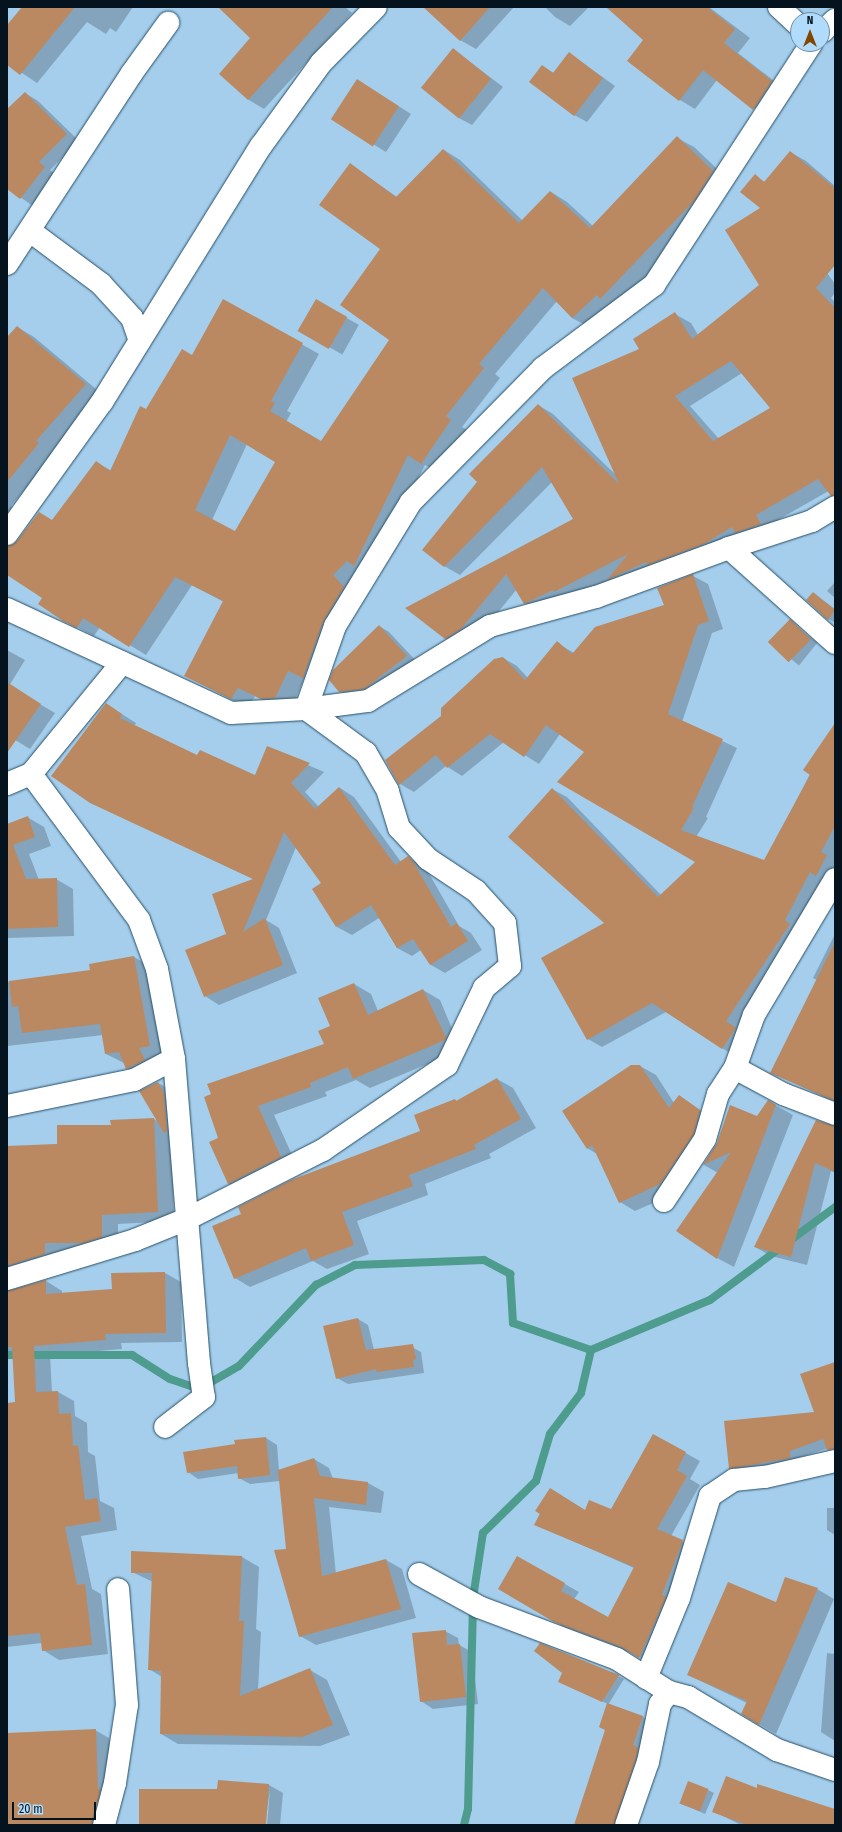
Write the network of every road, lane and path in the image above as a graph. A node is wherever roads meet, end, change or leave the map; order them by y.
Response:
1 (376, 7) edge
2 (779, 7) edge
3 (790, 17) edge
4 (168, 23) dead end
5 (806, 52) edge
6 (30, 231) junction
7 (7, 264) edge
8 (140, 341) junction
9 (835, 507) edge
10 (7, 534) edge
11 (729, 548) junction
12 (7, 609) edge
13 (835, 643) edge
14 (122, 663) junction
15 (306, 709) junction
16 (31, 774) junction
17 (7, 784) edge
18 (835, 879) edge
19 (174, 1060) junction
20 (735, 1068) junction
21 (7, 1106) edge
22 (835, 1114) edge
23 (664, 1201) dead end
24 (187, 1219) junction
25 (7, 1279) edge
26 (165, 1427) dead end
27 (835, 1461) edge
28 (419, 1574) dead end
29 (118, 1589) dead end
30 (646, 1678) junction
31 (669, 1692) junction
32 (835, 1770) edge
33 (104, 1825) edge
34 (626, 1825) edge

1 - 8 street
2 - 3 street
4 - 6 street
5 - 15 street
6 - 7 street
6 - 8 street
8 - 10 street
9 - 11 street
11 - 13 street
11 - 15 street
12 - 14 street
14 - 15 street
14 - 16 street
15 - 24 street
16 - 17 street
16 - 19 street
18 - 20 street
19 - 21 street
19 - 24 street
20 - 22 street
20 - 23 street
24 - 25 street
24 - 26 street
27 - 30 street
28 - 30 street
29 - 33 street
30 - 31 street
31 - 32 street
31 - 34 street

